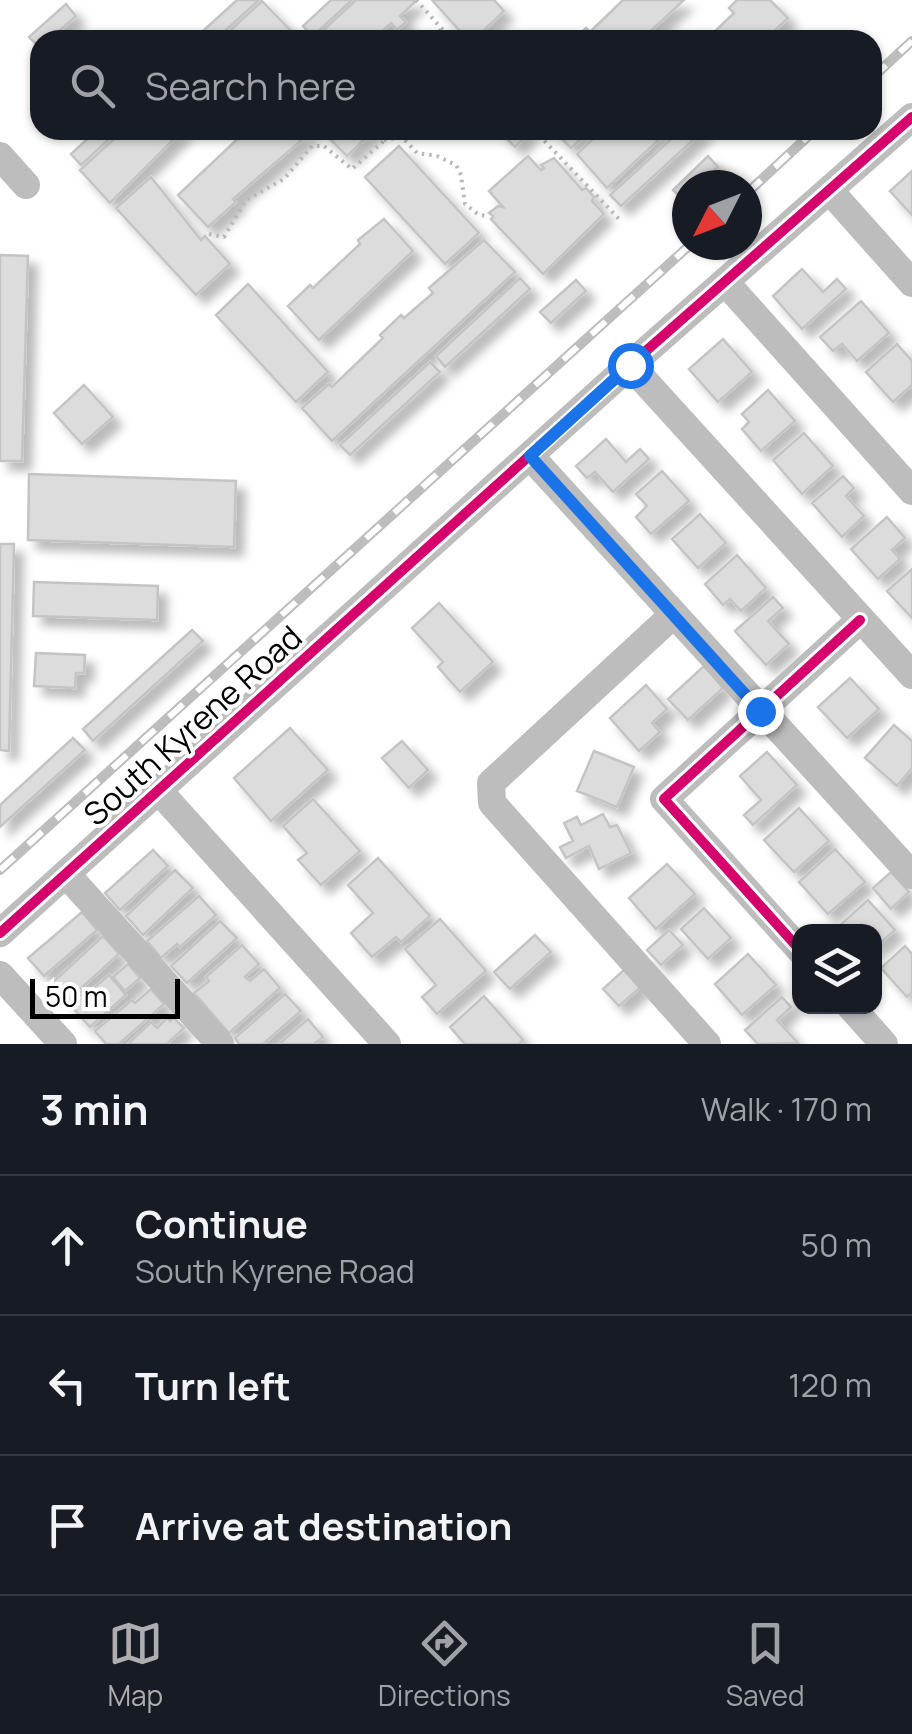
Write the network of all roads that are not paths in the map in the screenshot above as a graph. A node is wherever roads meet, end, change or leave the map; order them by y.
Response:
1 (912, 117) edge
2 (0, 156) edge
3 (26, 185) dead end
4 (829, 190) junction
5 (725, 282) junction
6 (912, 284) edge
7 (630, 365) junction
8 (530, 456) junction
9 (912, 491) edge
10 (673, 615) junction
11 (860, 620) junction
12 (912, 675) edge
13 (760, 711) junction
14 (158, 790) junction
15 (66, 874) junction
16 (912, 876) edge
17 (0, 933) edge
18 (792, 941) edge
19 (0, 975) edge
20 (857, 1014) edge
21 (63, 1044) edge
22 (220, 1044) edge
23 (387, 1044) edge
24 (707, 1044) edge
25 (884, 1044) edge

1 - 4 street, South Kyrene Road
2 - 3 street
4 - 5 street, South Kyrene Road
4 - 6 street
5 - 7 street, South Kyrene Road
5 - 9 street
7 - 8 street, South Kyrene Road
7 - 11 street
8 - 10 street
8 - 14 street, South Kyrene Road
10 - 13 street
10 - 24 street
11 - 12 street
11 - 13 street
13 - 16 street
13 - 18 street
14 - 15 street, South Kyrene Road
14 - 23 street
15 - 17 street, South Kyrene Road
15 - 22 street
19 - 21 street
20 - 25 street

